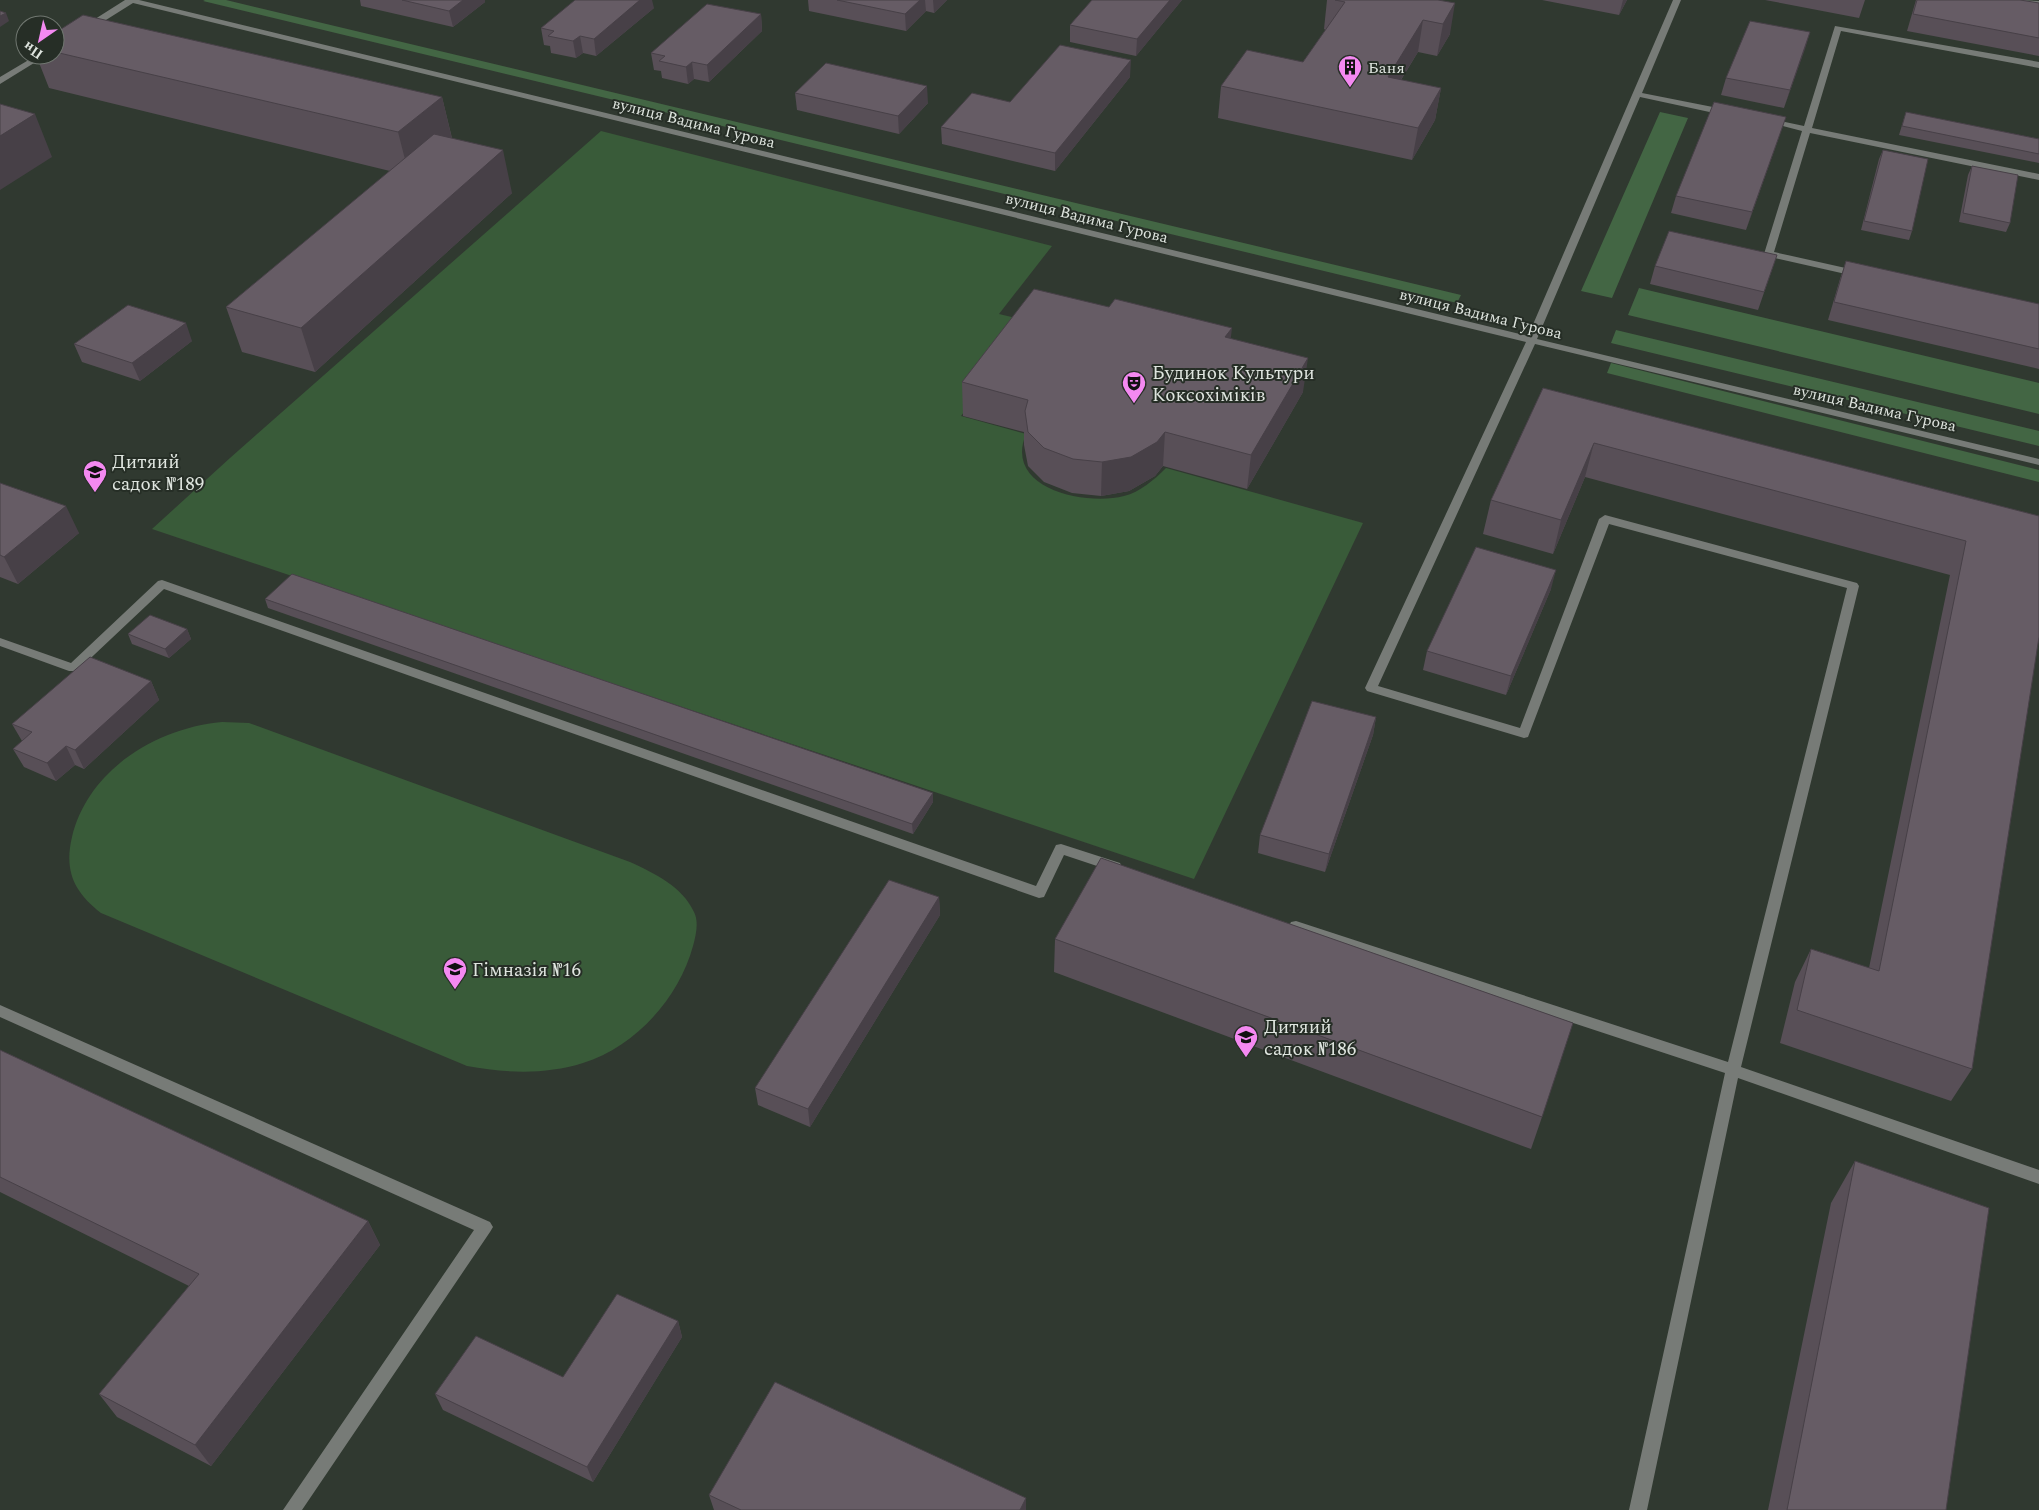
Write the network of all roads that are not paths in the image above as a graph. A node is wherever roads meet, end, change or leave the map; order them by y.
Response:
1 (131, 0) edge
2 (1676, 0) edge
3 (2024, 0) edge
4 (2039, 3) edge
5 (78, 34) edge
6 (26, 65) edge
7 (2039, 65) edge
8 (0, 81) edge
9 (1636, 94) junction
10 (1740, 116) edge
11 (1760, 120) edge
12 (1807, 130) junction
13 (2039, 177) edge
14 (1865, 275) edge
15 (1532, 341) junction
16 (2039, 462) edge
17 (0, 642) edge
18 (1128, 871) edge
19 (1279, 921) edge
20 (0, 1011) edge
21 (1733, 1070) junction
22 (2039, 1177) edge
23 (292, 1510) edge
24 (1638, 1510) edge

1 - 5 street
1 - 15 street, вулиця Вадима Гурова
2 - 9 street
3 - 4 street
6 - 8 street
7 - 12 street
9 - 10 street
9 - 15 street
11 - 12 street
12 - 13 street
12 - 14 street
15 - 16 street, вулиця Вадима Гурова
15 - 21 street
17 - 18 street
19 - 21 street
20 - 23 street
21 - 22 street
21 - 24 street

